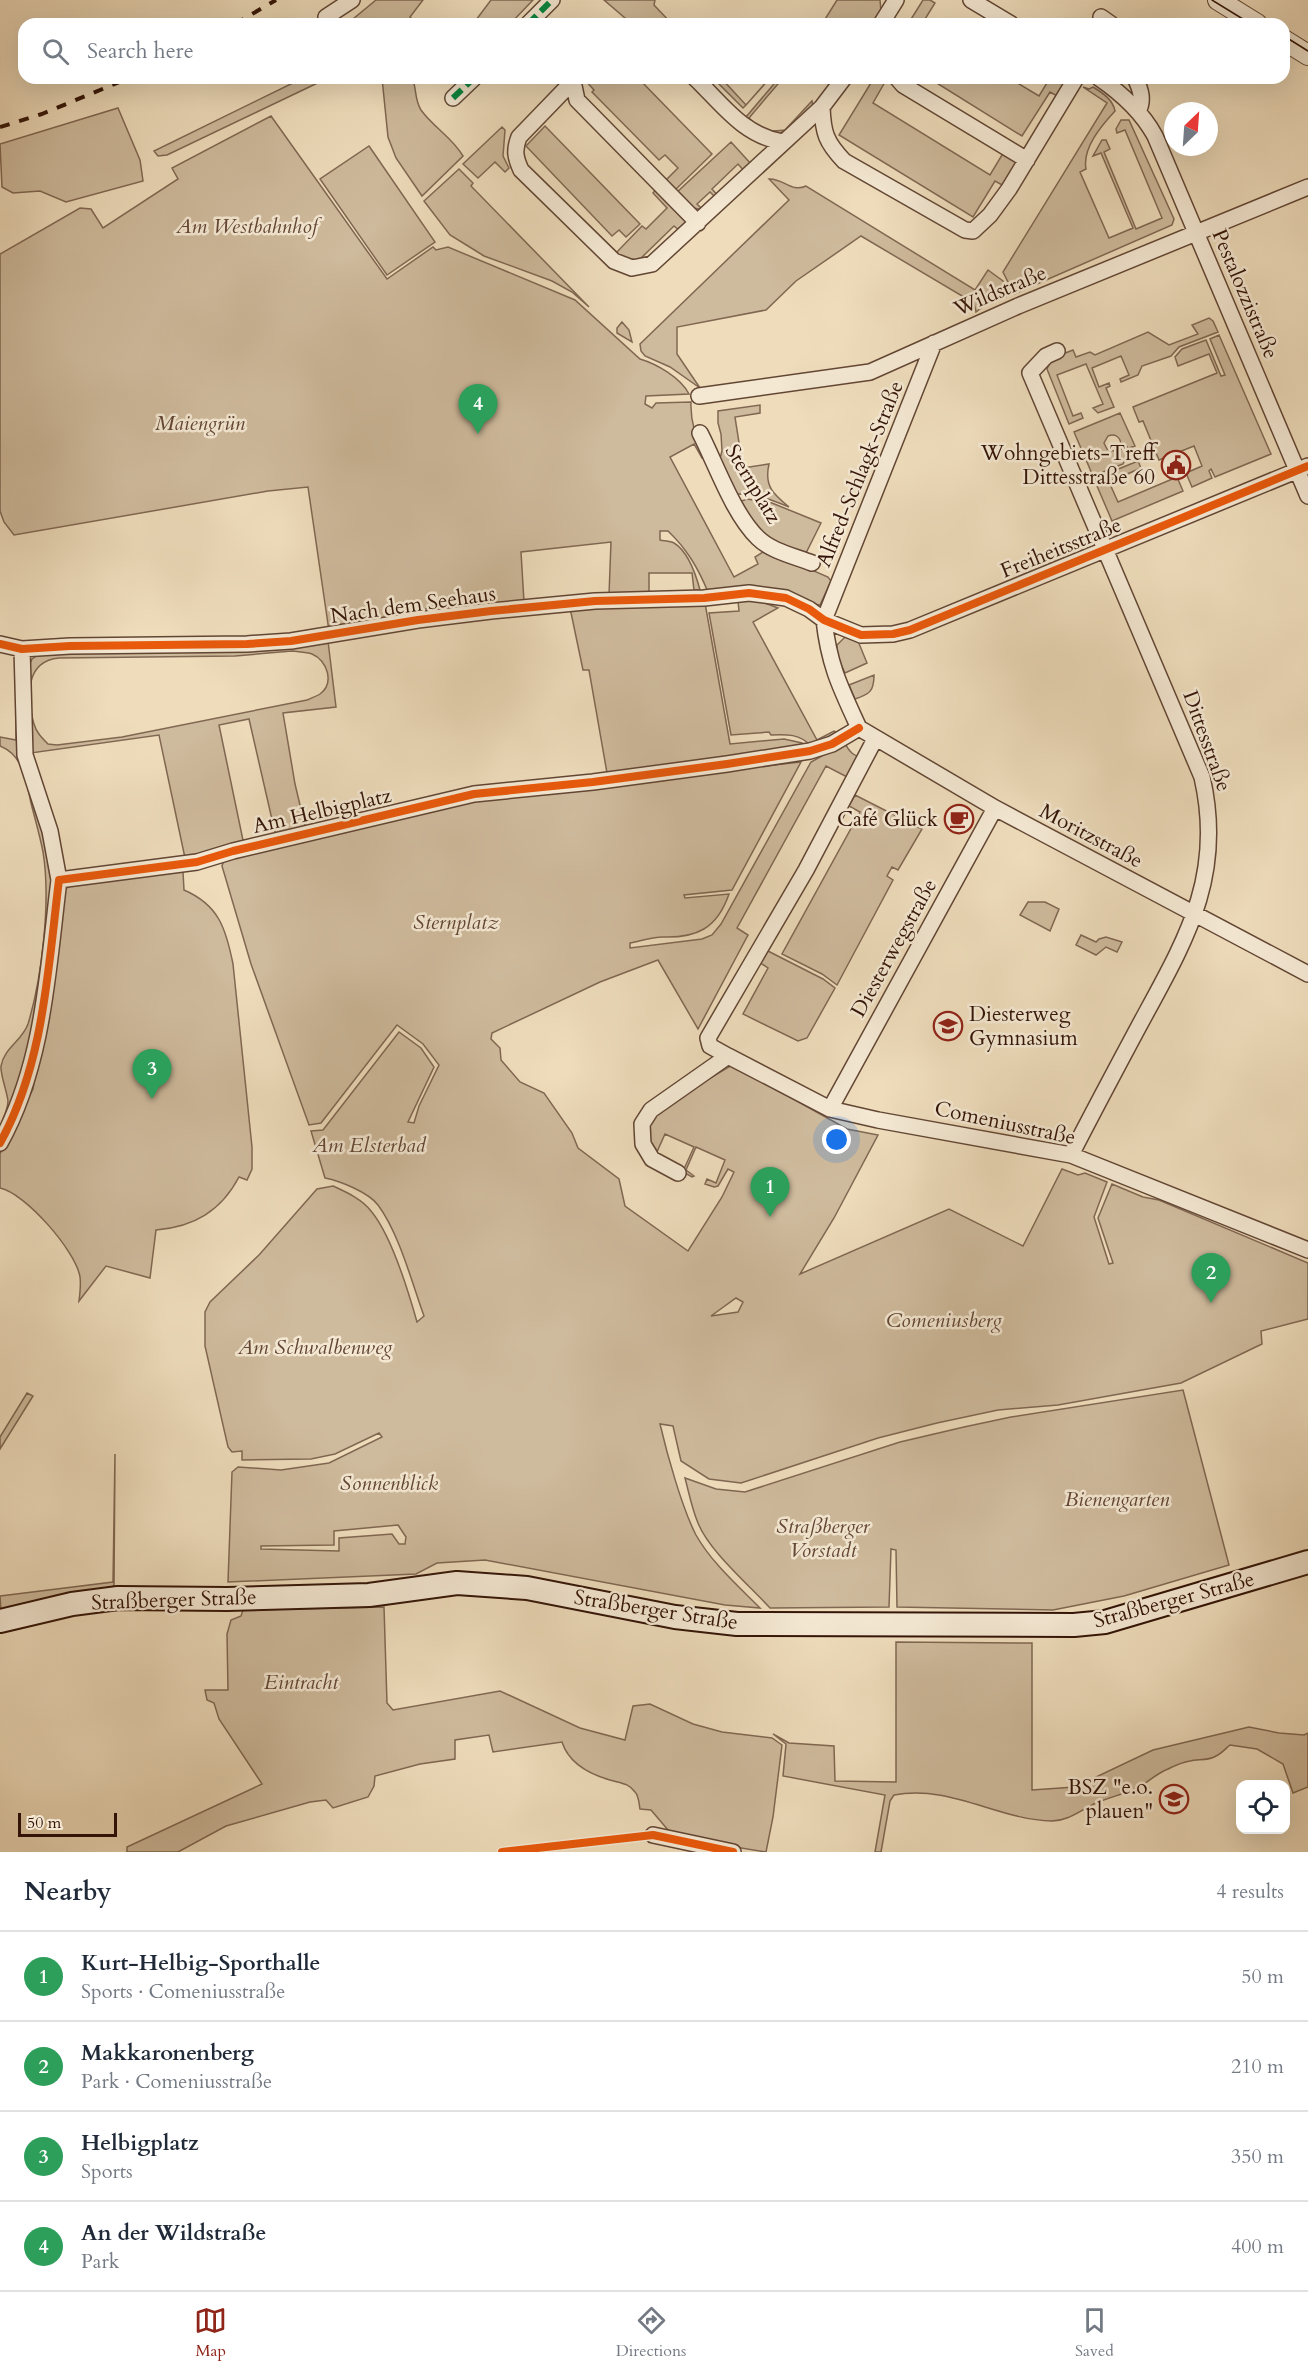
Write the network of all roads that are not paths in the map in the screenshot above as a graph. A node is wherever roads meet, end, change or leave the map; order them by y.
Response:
1 (352, 0) edge
2 (552, 0) edge
3 (896, 0) edge
4 (971, 0) edge
5 (1218, 0) edge
6 (326, 17) dead end
7 (534, 18) edge
8 (885, 18) edge
9 (1001, 18) edge
10 (1247, 18) edge
11 (1290, 44) edge
12 (1308, 55) edge
13 (468, 84) edge
14 (571, 84) edge
15 (575, 84) edge
16 (701, 84) edge
17 (839, 84) edge
18 (902, 84) edge
19 (1072, 84) edge
20 (1121, 84) edge
21 (1138, 84) edge
22 (453, 98) dead end
23 (822, 107) junction
24 (1138, 112) junction
25 (782, 142) junction
26 (1026, 160) junction
27 (1308, 186) edge
28 (698, 224) junction
29 (1196, 233) junction
30 (934, 343) junction
31 (1057, 351) dead end
32 (699, 396) dead end
33 (700, 433) dead end
34 (1302, 468) edge
35 (1308, 496) edge
36 (1106, 549) junction
37 (812, 563) dead end
38 (824, 620) junction
39 (0, 644) edge
40 (22, 649) junction
41 (859, 728) junction
42 (875, 739) junction
43 (995, 808) junction
44 (59, 880) junction
45 (1194, 915) junction
46 (1308, 974) edge
47 (728, 1056) junction
48 (830, 1109) junction
49 (0, 1143) edge
50 (1071, 1155) junction
51 (678, 1173) dead end
52 (1308, 1250) edge
53 (1308, 1562) edge
54 (0, 1621) edge
55 (653, 1835) dead end
56 (732, 1852) edge

1 - 6 street
2 - 7 street
3 - 8 street
4 - 9 street
5 - 10 street
11 - 12 street
13 - 22 street
14 - 28 street
15 - 28 street
16 - 25 street
17 - 23 street
18 - 26 street
19 - 26 street
20 - 24 street, Pestalozzistraße
21 - 24 street
23 - 25 street
23 - 26 street
24 - 29 street, Pestalozzistraße
25 - 28 street
27 - 29 street, Wildstraße
29 - 30 street, Wildstraße
29 - 34 street, Pestalozzistraße
30 - 32 street, Wildstraße
30 - 38 street, Alfred-Schlagk-Straße
31 - 36 street, Dittesstraße
33 - 37 street, Sternplatz
34 - 35 street, Pestalozzistraße
34 - 36 street, Freiheitsstraße
36 - 38 street, Freiheitsstraße
36 - 45 street, Dittesstraße
38 - 40 street, Nach dem Seehaus
38 - 41 street
39 - 40 street, Nach dem Seehaus
40 - 44 street
41 - 42 street, Moritzstraße
41 - 44 street, Am Helbigplatz
42 - 43 street, Moritzstraße
42 - 47 street, Comeniusstraße
43 - 45 street, Moritzstraße
43 - 48 street, Diesterwegstraße
44 - 49 street
45 - 46 street, Moritzstraße
45 - 50 street, Dittesstraße
47 - 48 street, Comeniusstraße
47 - 51 street
48 - 50 street, Comeniusstraße
50 - 52 street, Comeniusstraße
53 - 54 main road, Straßberger Straße
55 - 56 street

